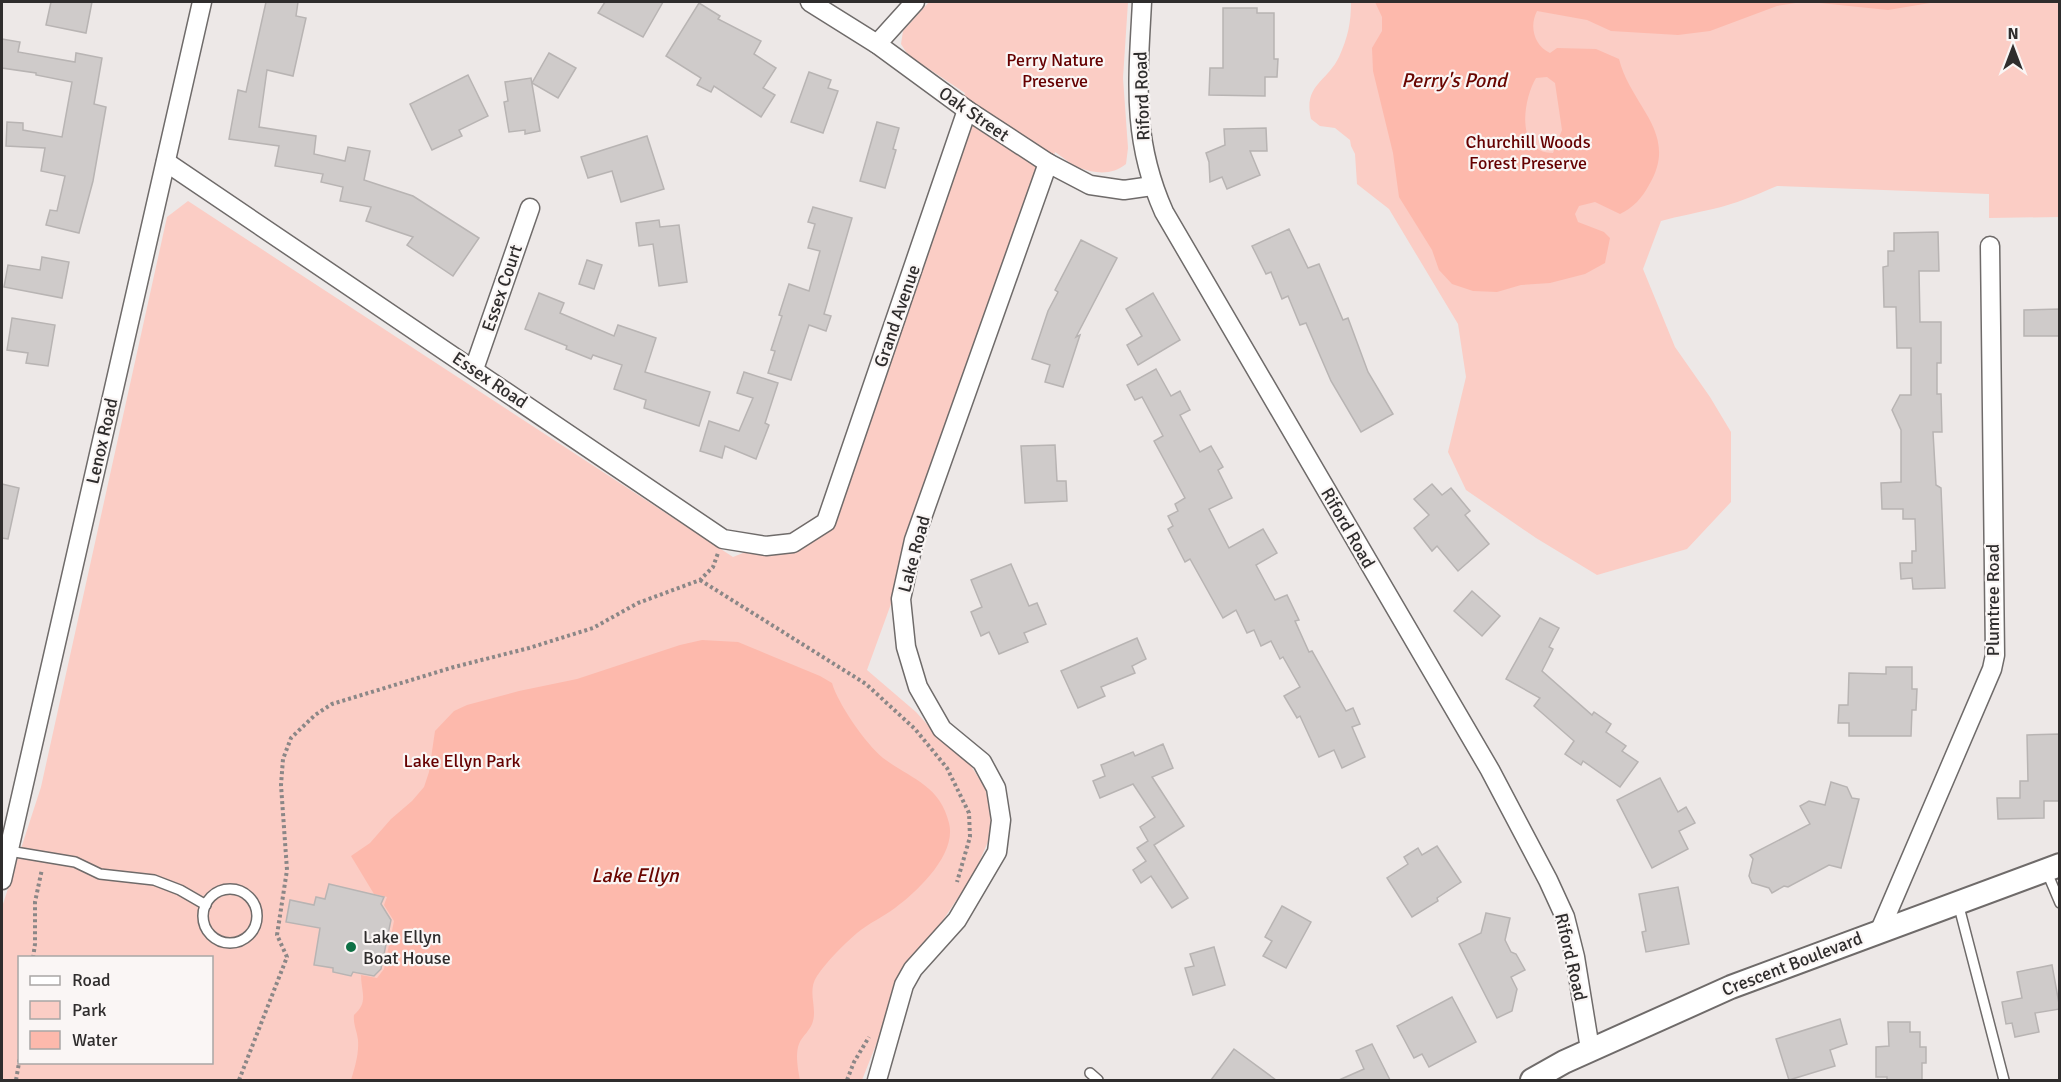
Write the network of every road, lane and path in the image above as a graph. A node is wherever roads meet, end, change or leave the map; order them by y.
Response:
1 (202, 2) edge
2 (810, 2) edge
3 (915, 2) edge
4 (1142, 2) edge
5 (877, 44) junction
6 (967, 110) junction
7 (166, 162) junction
8 (1048, 163) junction
9 (1152, 186) junction
10 (530, 208) dead end
11 (1990, 246) dead end
12 (474, 369) junction
13 (826, 522) joint
14 (723, 538) junction
15 (700, 579) junction
16 (5, 851) edge
17 (45, 857) junction
18 (2053, 868) edge
19 (2, 880) edge
20 (956, 884) dead end
21 (1958, 902) junction
22 (2060, 903) edge
23 (206, 905) junction
24 (1880, 930) junction
25 (33, 956) edge
26 (874, 1028) dead end
27 (1590, 1050) junction
28 (19, 1064) edge
29 (1560, 1071) edge
30 (1090, 1073) dead end
31 (16, 1080) edge
32 (238, 1080) edge
33 (847, 1080) edge
34 (877, 1080) edge
35 (1098, 1080) edge
36 (1532, 1080) edge
37 (2004, 1080) edge

1 - 7 street, Lenox Road
2 - 5 street, Oak Street
3 - 5 street
4 - 9 street, Riford Road
5 - 6 street, Oak Street
6 - 8 street, Oak Street
6 - 13 street, Grand Avenue
7 - 12 street, Essex Road
7 - 16 street, Lenox Road
8 - 9 street, Oak Street
8 - 34 street, Lake Road
9 - 27 street, Riford Road
10 - 12 street, Essex Court
11 - 24 street, Plumtree Road
12 - 14 street, Essex Road
13 - 14 street, Essex Road
14 - 15 path
15 - 20 path
15 - 32 path
16 - 17 lane
16 - 19 street, Lenox Road
17 - 23 lane
17 - 25 path
18 - 21 street, Crescent Boulevard
18 - 22 lane
21 - 24 street, Crescent Boulevard
21 - 37 lane
23 - 23 lane
24 - 27 street, Crescent Boulevard
26 - 33 path
27 - 29 street, Crescent Boulevard
28 - 31 path
29 - 36 street, Crescent Boulevard
30 - 35 lane

